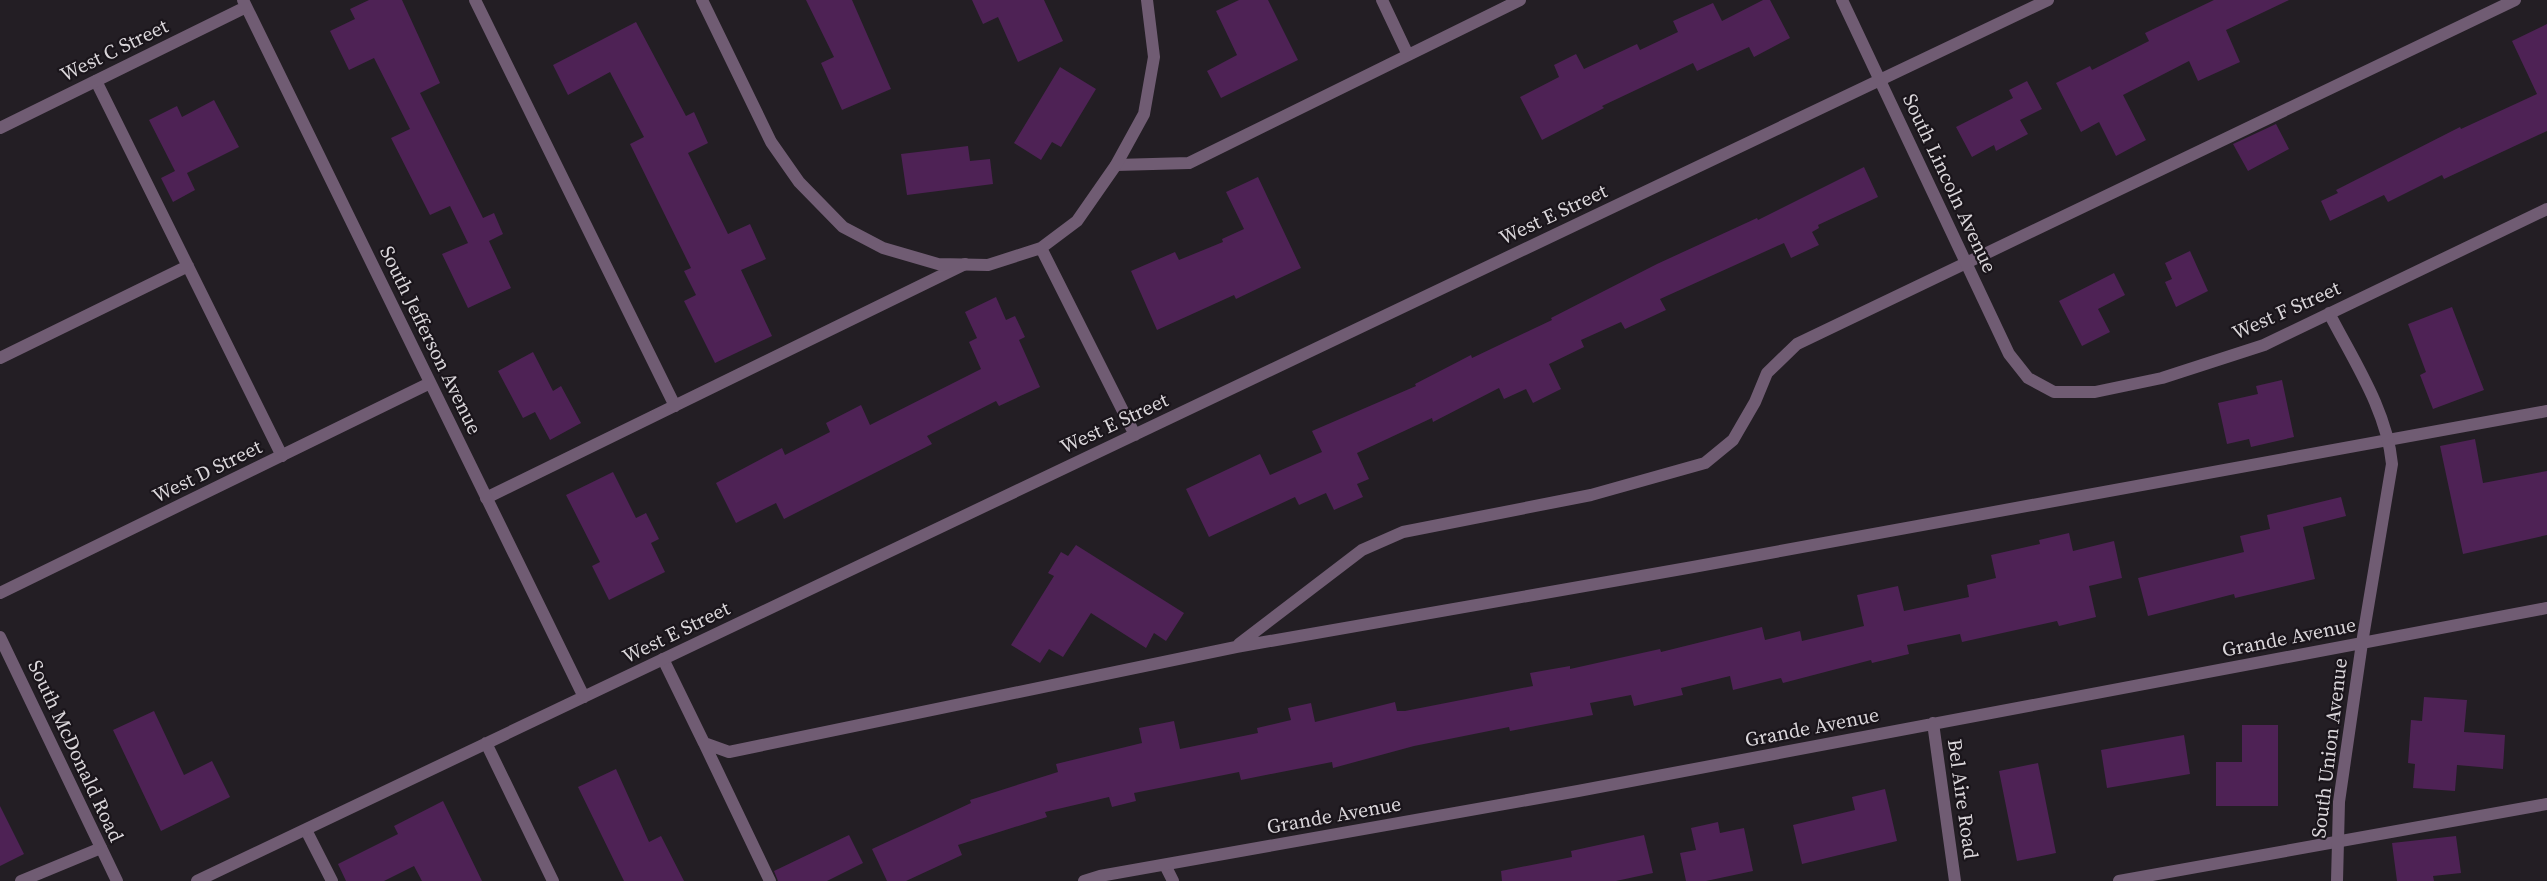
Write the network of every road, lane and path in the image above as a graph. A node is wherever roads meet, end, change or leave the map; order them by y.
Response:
1 (476, 0) edge
2 (702, 0) edge
3 (1147, 0) edge
4 (1382, 0) edge
5 (1520, 0) edge
6 (1842, 0) edge
7 (2048, 0) edge
8 (2516, 0) edge
9 (244, 3) edge
10 (1408, 55) junction
11 (96, 81) junction
12 (1880, 81) junction
13 (0, 128) edge
14 (1116, 165) junction
15 (2547, 209) edge
16 (1041, 248) junction
17 (1966, 263) junction
18 (965, 264) junction
19 (188, 266) junction
20 (2329, 313) junction
21 (0, 358) edge
22 (2028, 378) joint
23 (430, 383) junction
24 (675, 406) junction
25 (2547, 411) edge
26 (1135, 435) junction
27 (2390, 441) junction
28 (282, 456) junction
29 (486, 498) junction
30 (0, 593) edge
31 (2547, 608) edge
32 (0, 637) edge
33 (2362, 643) junction
34 (1236, 647) junction
35 (663, 659) junction
36 (584, 698) junction
37 (1933, 723) junction
38 (704, 743) junction
39 (486, 744) junction
40 (2547, 804) edge
41 (306, 830) junction
42 (2337, 842) junction
43 (100, 848) junction
44 (1165, 865) junction
45 (2134, 880) edge
46 (21, 881) edge
47 (117, 881) edge
48 (197, 881) edge
49 (332, 881) edge
50 (553, 881) edge
51 (770, 881) edge
52 (1084, 881) edge
53 (1173, 881) edge
54 (1955, 881) edge
55 (2119, 881) edge
56 (2337, 881) edge

1 - 24 street
2 - 18 street
3 - 14 street
4 - 10 street
5 - 10 street
6 - 12 street, South Lincoln Avenue
7 - 12 street, West E Street
8 - 17 street
9 - 11 street, West C Street
9 - 23 street, South Jefferson Avenue
10 - 14 street
11 - 13 street, West C Street
11 - 19 street
12 - 17 street, South Lincoln Avenue
12 - 26 street, West E Street
14 - 16 street
15 - 20 street, West F Street
16 - 18 street
16 - 26 street
17 - 22 street, South Lincoln Avenue
17 - 34 street
18 - 24 street
19 - 21 street
19 - 28 street
20 - 22 street, West F Street
20 - 27 street, South Union Avenue
23 - 28 street, West D Street
23 - 29 street, South Jefferson Avenue
24 - 29 street
25 - 27 street
26 - 35 street, West E Street
27 - 33 street, South Union Avenue
27 - 34 street
28 - 30 street, West D Street
29 - 36 street, South Jefferson Avenue
31 - 33 street, Grande Avenue
32 - 43 street, South McDonald Road
33 - 37 street, Grande Avenue
33 - 42 street, South Union Avenue
34 - 38 street
35 - 36 street, West E Street
35 - 38 street
36 - 39 street, West E Street
37 - 44 street, Grande Avenue
37 - 54 street, Bel Aire Road
38 - 51 street
39 - 41 street, West E Street
39 - 50 street
40 - 42 street
41 - 48 street, West E Street
41 - 49 street
42 - 45 street
42 - 56 street, South Union Avenue
43 - 46 street
43 - 47 street, South McDonald Road
44 - 52 street, Grande Avenue
44 - 53 street
45 - 55 street

